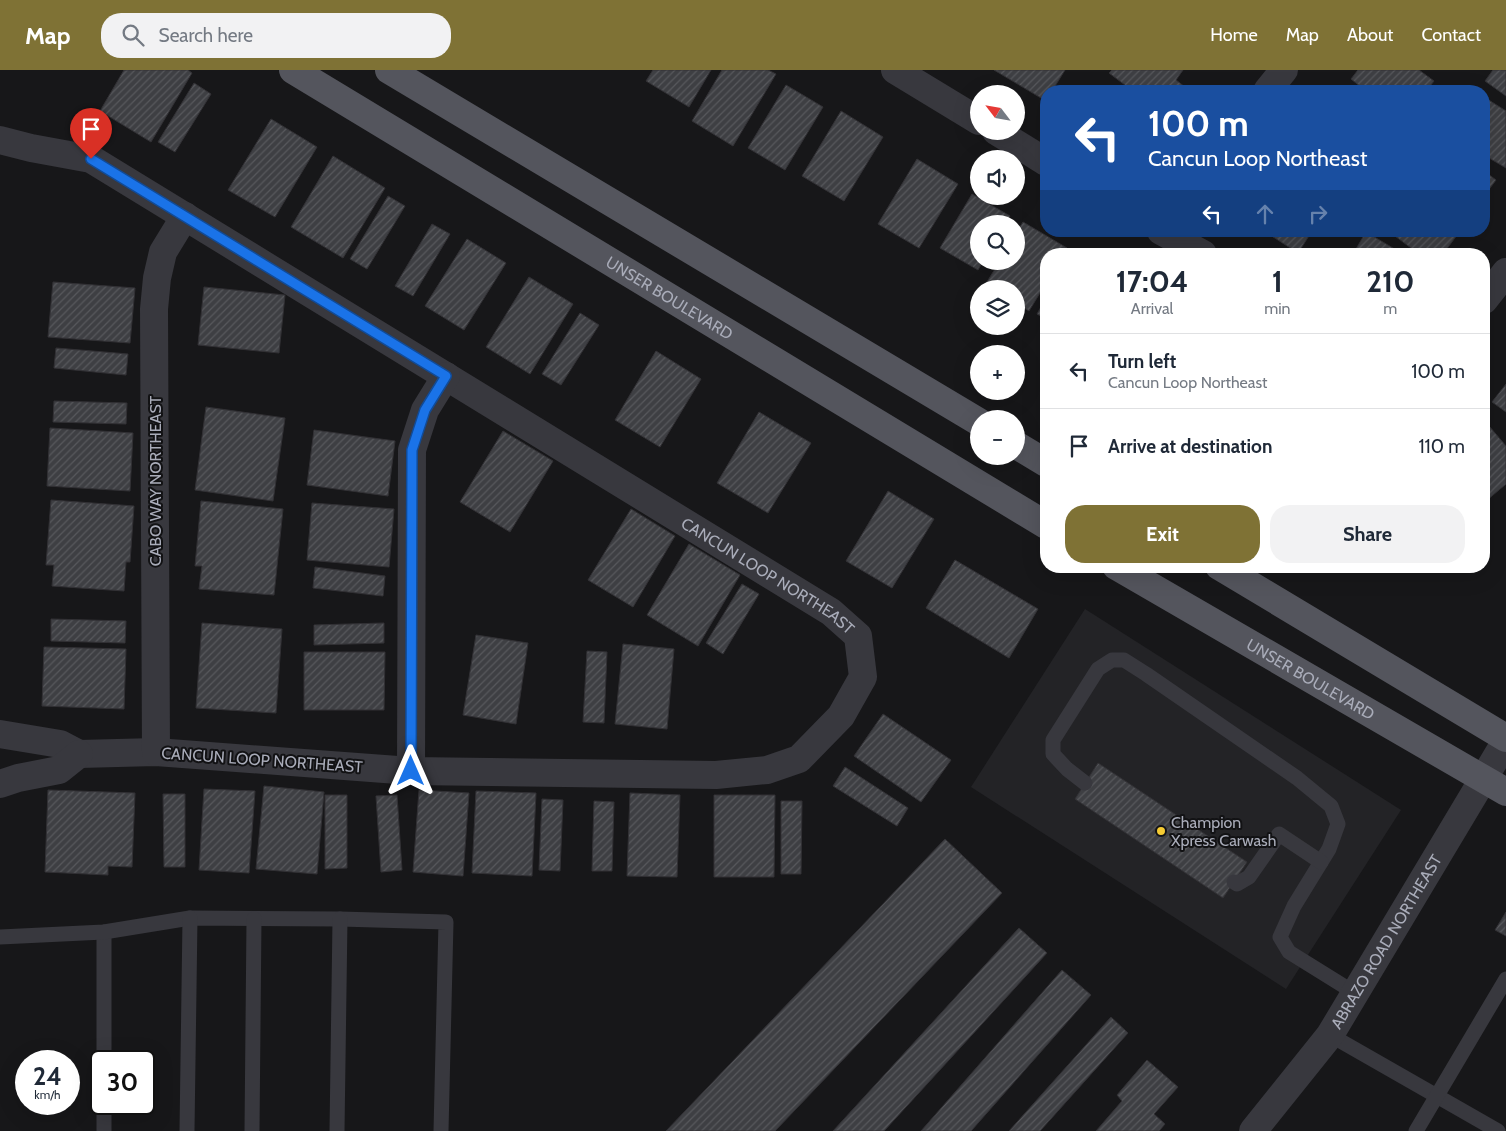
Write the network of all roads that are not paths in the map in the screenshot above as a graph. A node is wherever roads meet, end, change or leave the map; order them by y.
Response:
1 (293, 70) edge
2 (389, 70) edge
3 (1284, 70) edge
4 (907, 73) edge
5 (1272, 85) edge
6 (970, 115) edge
7 (0, 140) edge
8 (1011, 140) edge
9 (1040, 158) edge
10 (185, 216) junction
11 (1174, 237) edge
12 (1193, 248) edge
13 (1506, 272) edge
14 (1490, 292) edge
15 (446, 376) junction
16 (970, 417) edge
17 (1025, 450) edge
18 (1040, 459) edge
19 (1040, 521) edge
20 (1128, 573) edge
21 (1231, 573) edge
22 (0, 734) edge
23 (1506, 740) edge
24 (156, 752) junction
25 (79, 754) junction
26 (411, 771) junction
27 (1085, 783) dead end
28 (0, 784) edge
29 (1495, 786) edge
30 (1321, 862) junction
31 (1234, 882) dead end
32 (190, 918) junction
33 (254, 919) junction
34 (340, 919) junction
35 (104, 932) junction
36 (0, 937) edge
37 (1506, 979) edge
38 (1355, 993) junction
39 (1330, 1034) junction
40 (104, 1050) edge
41 (1437, 1096) junction
42 (104, 1115) edge
43 (104, 1131) edge
44 (187, 1131) edge
45 (252, 1131) edge
46 (337, 1131) edge
47 (441, 1131) edge
48 (1253, 1131) edge
49 (1416, 1131) edge
50 (1498, 1131) edge

1 - 19 main road, UNSER BOULEVARD
2 - 16 main road
3 - 5 street
4 - 6 street
7 - 10 street, CANCUN LOOP NORTHEAST
8 - 9 street
10 - 15 street, CANCUN LOOP NORTHEAST
10 - 24 street, CABO WAY NORTHEAST
11 - 12 street
13 - 14 street
15 - 26 street
15 - 26 street, CANCUN LOOP NORTHEAST
17 - 18 main road
20 - 29 main road, UNSER BOULEVARD
21 - 23 main road
22 - 25 street, CANCUN LOOP NORTHEAST
23 - 29 street, ABRAZO ROAD NORTHEAST
24 - 25 street, CANCUN LOOP NORTHEAST
24 - 26 street, CANCUN LOOP NORTHEAST
25 - 28 street
27 - 30 lane
29 - 38 street, ABRAZO ROAD NORTHEAST
30 - 31 lane
30 - 38 lane
32 - 33 lane
32 - 35 lane
32 - 44 lane
33 - 34 lane
33 - 45 lane
34 - 46 lane
34 - 47 lane
35 - 36 lane
35 - 40 lane
37 - 41 lane
38 - 39 street, ABRAZO ROAD NORTHEAST
39 - 41 lane
39 - 48 street, ABRAZO ROAD NORTHEAST
41 - 49 lane
41 - 50 lane
42 - 43 lane

